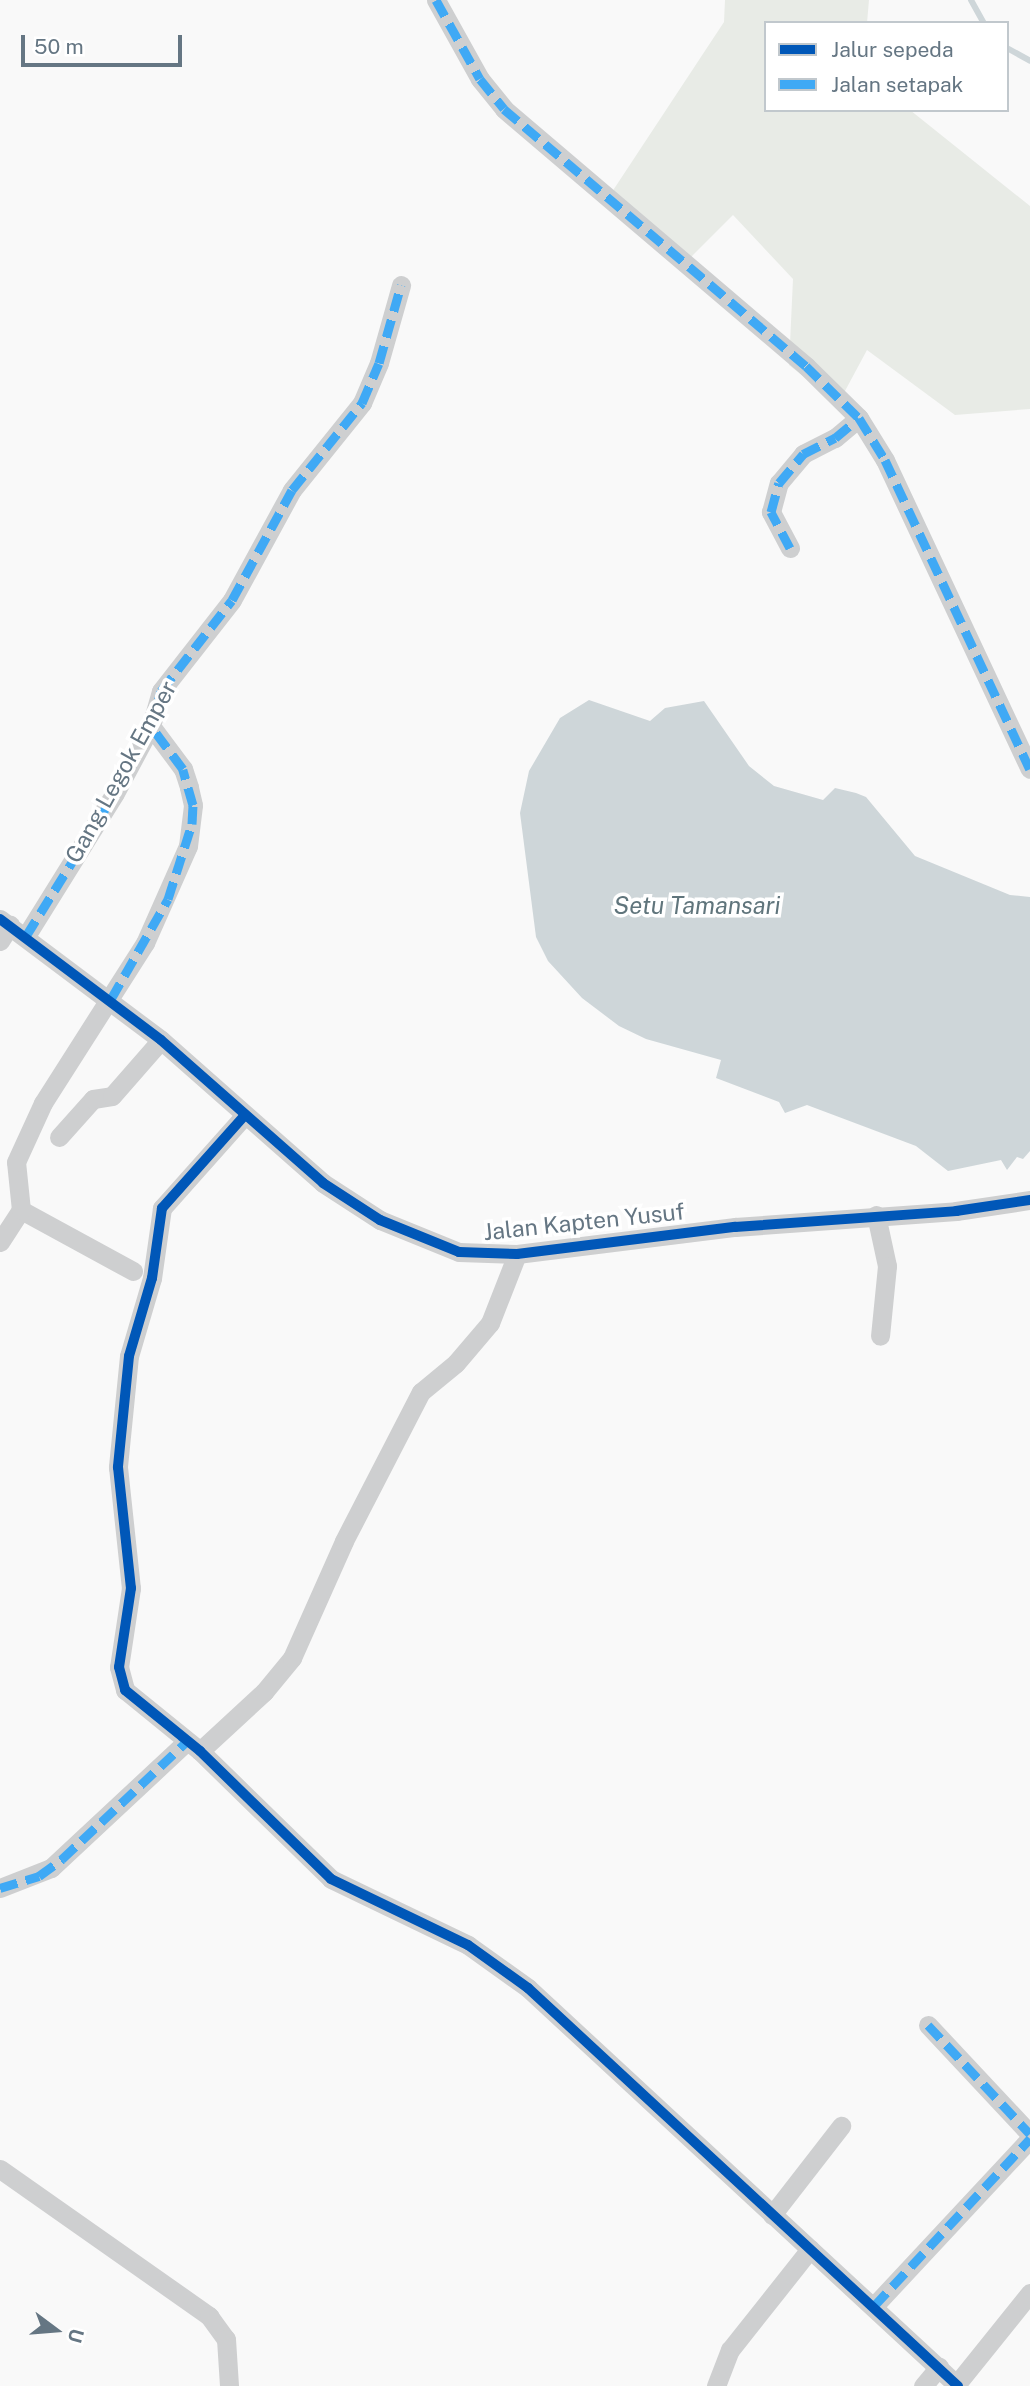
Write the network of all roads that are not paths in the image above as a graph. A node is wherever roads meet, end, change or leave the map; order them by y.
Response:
1 (436, 0) edge
2 (401, 285) dead end
3 (859, 418) junction
4 (790, 548) dead end
5 (151, 726) junction
6 (1030, 769) edge
7 (9, 930) edge
8 (111, 999) junction
9 (161, 1040) junction
10 (245, 1115) junction
11 (59, 1137) dead end
12 (1030, 1200) edge
13 (21, 1210) junction
14 (876, 1215) junction
15 (0, 1242) edge
16 (517, 1254) junction
17 (133, 1271) dead end
18 (880, 1336) dead end
19 (193, 1746) junction
20 (0, 1888) edge
21 (928, 2025) dead end
22 (841, 2126) dead end
23 (1030, 2136) edge
24 (0, 2169) edge
25 (772, 2215) junction
26 (810, 2249) junction
27 (1030, 2293) edge
28 (874, 2306) junction
29 (939, 2367) junction
30 (957, 2385) edge
31 (229, 2386) edge
32 (716, 2386) edge
33 (923, 2386) edge

1 - 3 street
2 - 5 street, Gang Legok Emper
3 - 4 street
3 - 6 street
5 - 7 street, Gang Legok Emper
5 - 8 street
7 - 8 street, Jalan Kapten Yusuf
8 - 9 street, Jalan Kapten Yusuf
8 - 13 street
9 - 10 street, Jalan Kapten Yusuf
9 - 11 street
10 - 16 street, Jalan Kapten Yusuf
10 - 19 street
12 - 14 street, Jalan Kapten Yusuf
13 - 15 street
13 - 17 street
14 - 16 street, Jalan Kapten Yusuf
14 - 18 street
16 - 19 street
19 - 20 street
19 - 25 street
21 - 23 street
22 - 25 street
23 - 28 street
24 - 31 street
25 - 26 street
26 - 28 street
26 - 32 street
27 - 30 street
28 - 29 street
29 - 30 street
29 - 33 street

